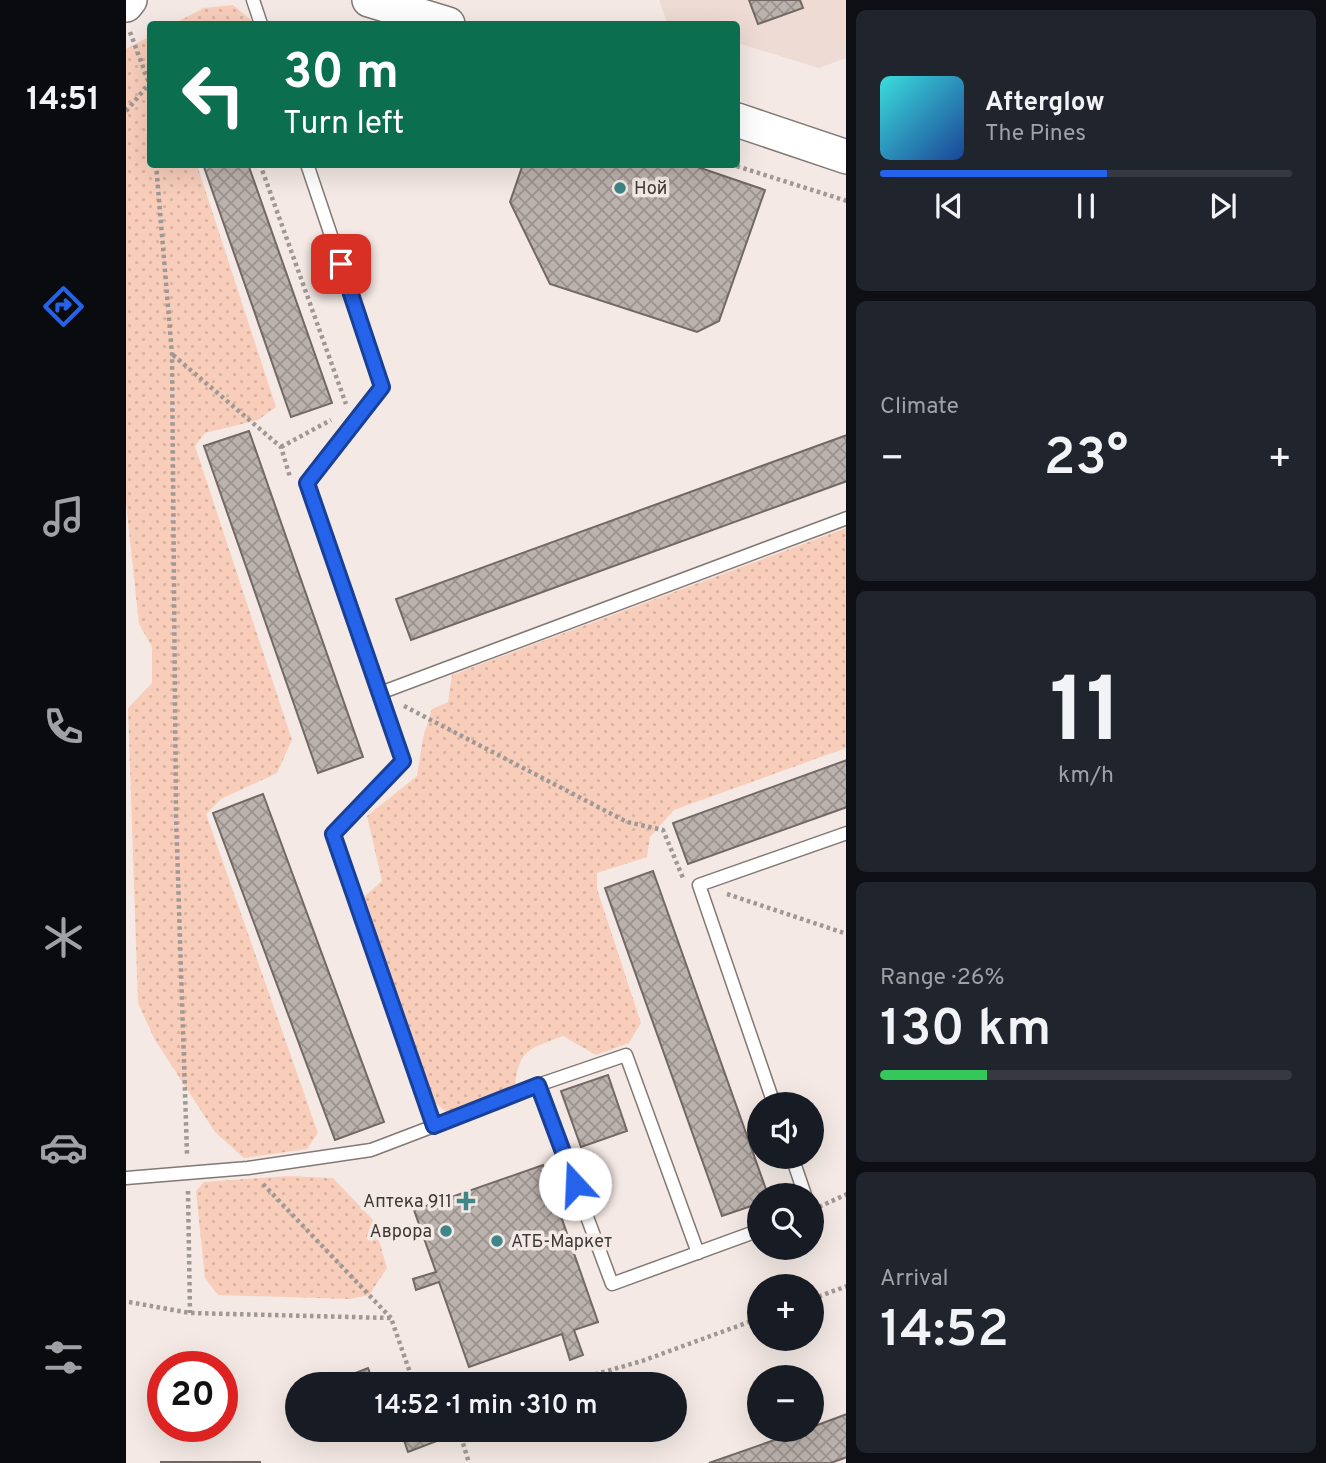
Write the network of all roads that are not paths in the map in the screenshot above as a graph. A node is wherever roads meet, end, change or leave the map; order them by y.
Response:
1 (130, 0) edge
2 (253, 0) edge
3 (369, 0) edge
4 (126, 5) edge
5 (260, 21) edge
6 (438, 21) edge
7 (740, 121) edge
8 (846, 157) edge
9 (308, 168) edge
10 (846, 518) edge
11 (380, 693) junction
12 (846, 832) edge
13 (538, 1085) junction
14 (770, 1092) edge
15 (434, 1126) junction
16 (126, 1178) edge
17 (747, 1235) edge
18 (698, 1253) junction

1 - 4 street
2 - 5 lane
3 - 6 street
7 - 8 street
9 - 11 lane
10 - 11 lane
11 - 15 lane
12 - 14 lane
13 - 15 lane
13 - 18 lane
13 - 18 lane
15 - 16 lane
17 - 18 lane

